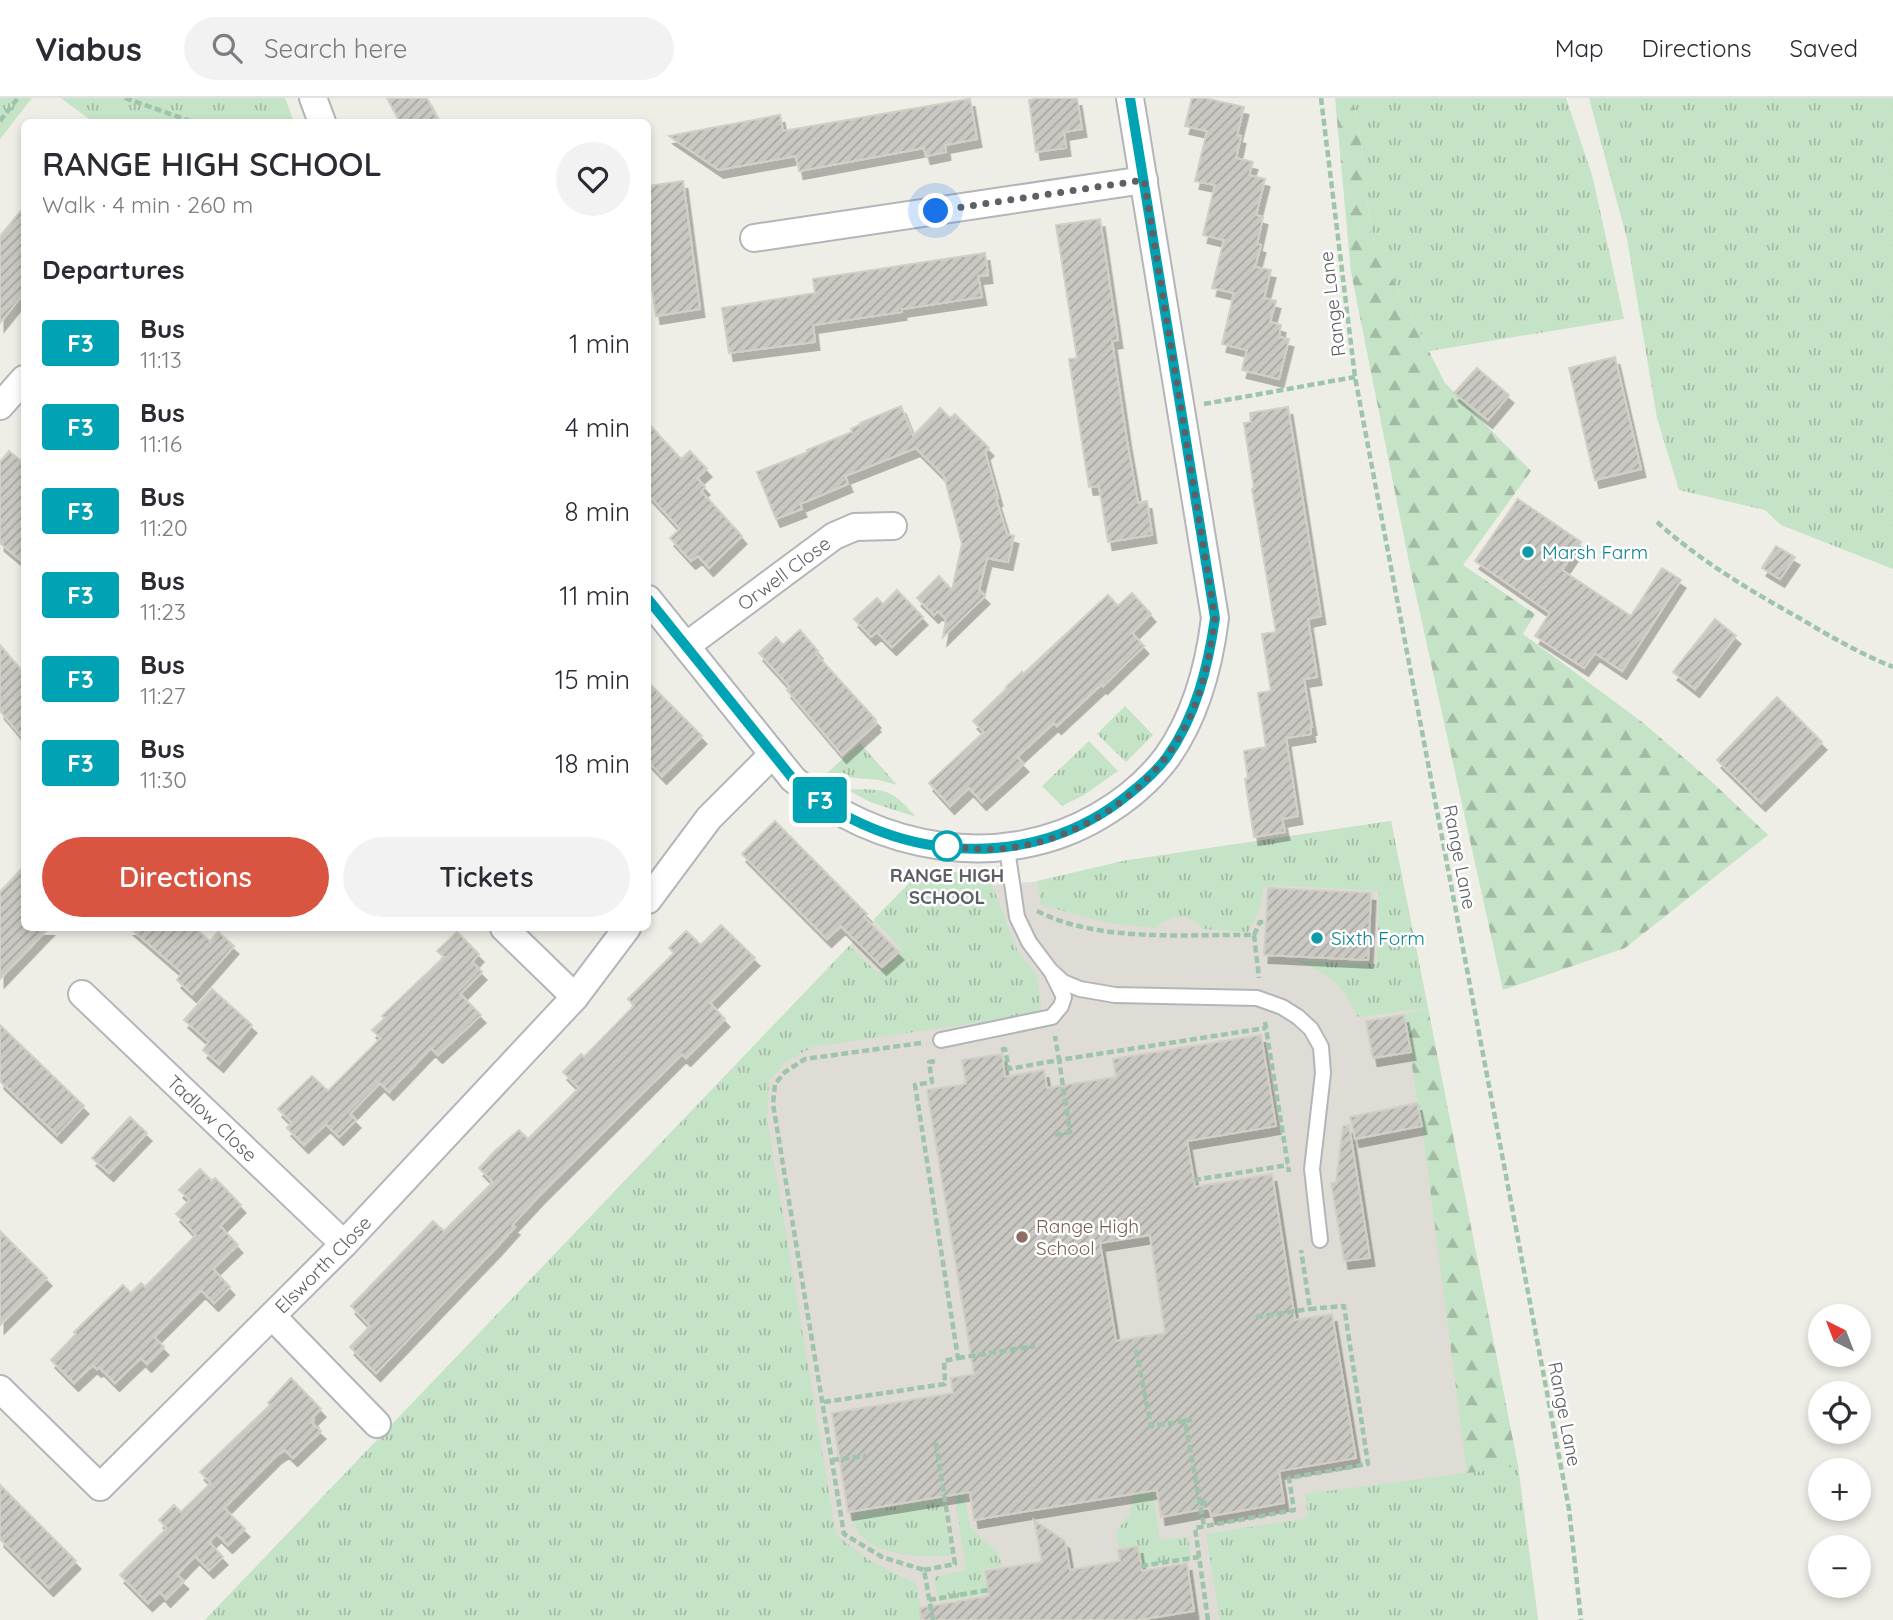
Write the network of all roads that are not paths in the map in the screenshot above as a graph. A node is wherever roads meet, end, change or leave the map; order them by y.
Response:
1 (313, 98) edge
2 (1130, 98) edge
3 (320, 119) edge
4 (1144, 180) junction
5 (754, 238) dead end
6 (892, 526) dead end
7 (651, 603) edge
8 (686, 646) junction
9 (773, 754) junction
10 (1007, 849) junction
11 (651, 896) edge
12 (507, 931) edge
13 (625, 931) edge
14 (1051, 970) junction
15 (82, 994) dead end
16 (575, 997) junction
17 (941, 1040) road end
18 (1320, 1240) dead end
19 (344, 1244) junction
20 (273, 1317) junction
21 (0, 1390) edge
22 (377, 1424) dead end

1 - 3 street
2 - 4 street
4 - 5 street
4 - 10 street
6 - 8 street, Orwell Close
7 - 8 street
8 - 9 street
9 - 10 street
9 - 11 street
10 - 14 lane
12 - 16 street
13 - 16 street, Elsworth Close
14 - 17 lane
14 - 18 lane
15 - 19 street, Tadlow Close
16 - 19 street, Elsworth Close
19 - 20 street, Elsworth Close
20 - 21 street, Elsworth Close
20 - 22 street

